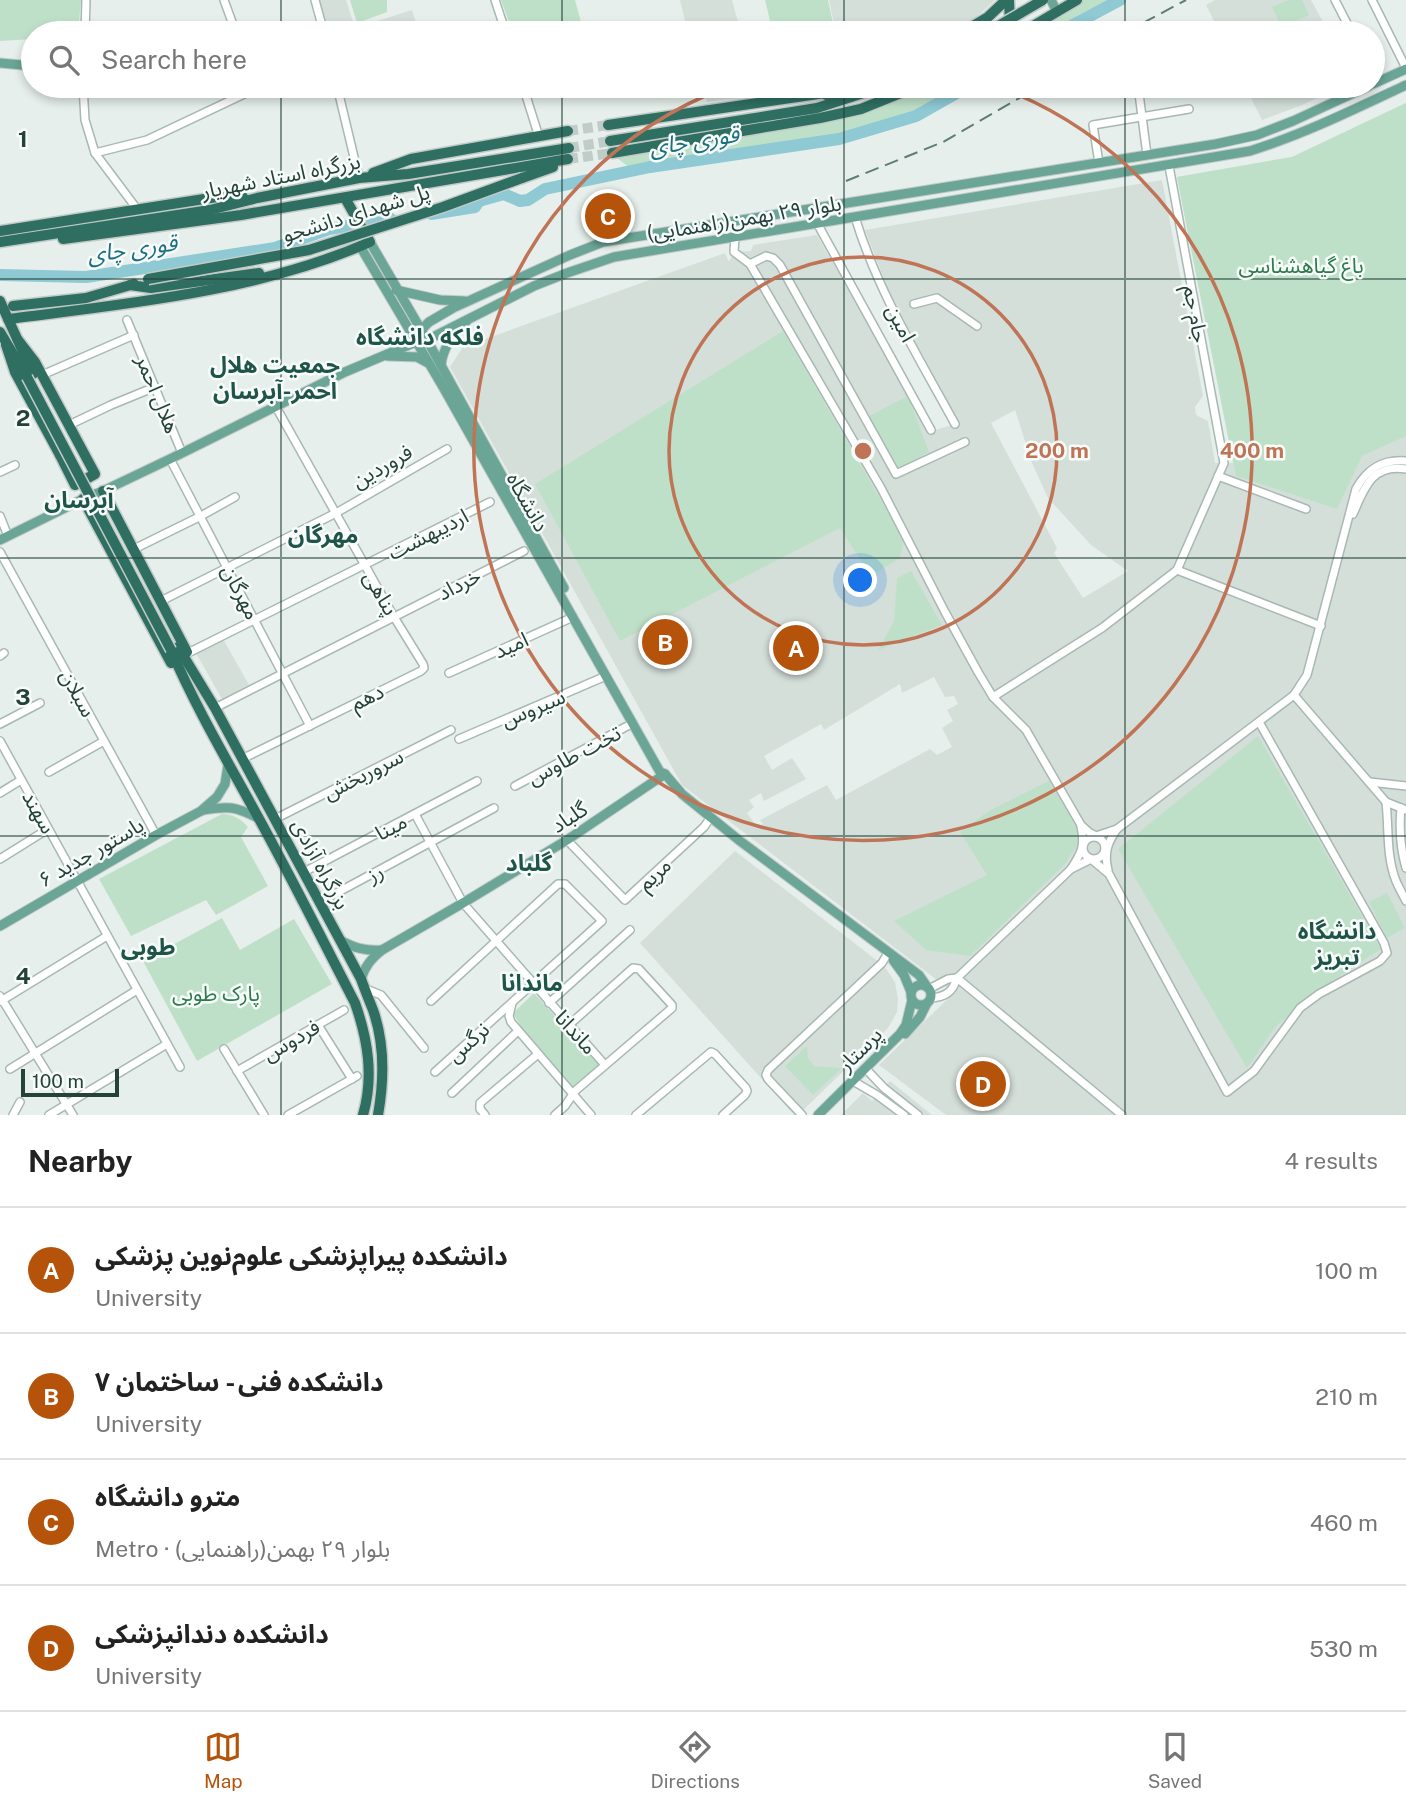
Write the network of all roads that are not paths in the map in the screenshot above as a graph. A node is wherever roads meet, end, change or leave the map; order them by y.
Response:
1 (86, 0) edge
2 (224, 0) edge
3 (315, 0) edge
4 (495, 0) edge
5 (1007, 0) edge
6 (1043, 0) edge
7 (1051, 0) edge
8 (1077, 0) edge
9 (1335, 0) edge
10 (1372, 0) edge
11 (1057, 12) junction
12 (85, 21) edge
13 (232, 21) edge
14 (321, 21) edge
15 (502, 21) edge
16 (988, 21) edge
17 (999, 21) edge
18 (1010, 21) edge
19 (1042, 21) edge
20 (1346, 21) edge
21 (1382, 21) edge
22 (1385, 26) edge
23 (0, 63) edge
24 (21, 64) edge
25 (1406, 69) edge
26 (1385, 77) edge
27 (1406, 85) edge
28 (1385, 95) edge
29 (84, 98) edge
30 (233, 98) edge
31 (340, 98) edge
32 (527, 98) edge
33 (791, 98) edge
34 (818, 98) edge
35 (848, 98) edge
36 (888, 98) edge
37 (1140, 98) edge
38 (1340, 98) edge
39 (1379, 98) edge
40 (1189, 109) dead end
41 (779, 114) junction
42 (1142, 117) junction
43 (608, 125) tunnel mouth
44 (568, 131) tunnel mouth
45 (539, 137) junction
46 (610, 141) tunnel mouth
47 (95, 153) junction
48 (612, 153) tunnel mouth
49 (568, 154) junction
50 (1147, 155) junction
51 (1099, 163) junction
52 (1169, 166) junction
53 (359, 178) junction
54 (915, 192) junction
55 (257, 198) junction
56 (345, 198) junction
57 (917, 207) junction
58 (137, 209) junction
59 (855, 218) junction
60 (817, 223) junction
61 (0, 231) edge
62 (735, 237) junction
63 (30, 238) junction
64 (0, 242) edge
65 (365, 244) junction
66 (750, 264) junction
67 (302, 267) junction
68 (130, 285) junction
69 (396, 290) junction
70 (0, 301) edge
71 (466, 302) junction
72 (914, 304) dead end
73 (13, 306) dead end
74 (453, 308) junction
75 (470, 318) junction
76 (8, 319) junction
77 (127, 320) dead end
78 (460, 322) junction
79 (976, 326) dead end
80 (421, 330) junction
81 (0, 332) edge
82 (134, 335) junction
83 (427, 340) junction
84 (416, 342) junction
85 (6, 345) junction
86 (382, 356) junction
87 (430, 365) junction
88 (441, 365) junction
89 (34, 375) junction
90 (155, 387) junction
91 (276, 407) junction
92 (956, 424) dead end
93 (69, 425) junction
94 (931, 430) dead end
95 (965, 442) dead end
96 (80, 447) junction
97 (447, 449) dead end
98 (182, 453) junction
99 (60, 456) junction
100 (170, 459) junction
101 (1406, 461) edge
102 (15, 465) dead end
103 (1406, 469) edge
104 (0, 472) edge
105 (1218, 476) junction
106 (103, 491) junction
107 (234, 497) dead end
108 (83, 499) junction
109 (490, 502) dead end
110 (1306, 509) dead end
111 (336, 513) junction
112 (0, 516) edge
113 (201, 516) junction
114 (5, 535) edge
115 (1344, 537) junction
116 (524, 551) dead end
117 (0, 552) edge
118 (136, 554) junction
119 (365, 565) junction
120 (228, 568) junction
121 (120, 569) junction
122 (1177, 570) junction
123 (161, 601) junction
124 (394, 617) junction
125 (573, 617) junction
126 (255, 620) junction
127 (1321, 626) junction
128 (179, 650) junction
129 (424, 668) joint
130 (284, 673) junction
131 (449, 673) dead end
132 (607, 676) junction
133 (186, 684) junction
134 (1294, 695) junction
135 (993, 697) junction
136 (40, 703) dead end
137 (215, 708) junction
138 (1259, 722) junction
139 (633, 723) junction
140 (0, 724) edge
141 (310, 726) junction
142 (451, 730) dead end
143 (459, 739) dead end
144 (0, 741) edge
145 (104, 741) junction
146 (242, 760) junction
147 (228, 765) junction
148 (49, 772) dead end
149 (665, 774) junction
150 (21, 780) junction
151 (477, 781) dead end
152 (1369, 782) junction
153 (515, 786) dead end
154 (1406, 786) edge
155 (0, 793) edge
156 (1386, 802) junction
157 (494, 808) dead end
158 (1404, 809) edge
159 (201, 811) junction
160 (415, 814) junction
161 (258, 817) junction
162 (711, 817) junction
163 (275, 819) junction
164 (1081, 825) junction
165 (48, 829) junction
166 (1118, 829) junction
167 (156, 835) junction
168 (1096, 836) junction
169 (567, 840) junction
170 (430, 843) junction
171 (1083, 847) junction
172 (1106, 850) junction
173 (0, 859) edge
174 (1091, 859) junction
175 (1406, 867) edge
176 (1071, 869) junction
177 (304, 872) junction
178 (1109, 874) junction
179 (77, 880) junction
180 (1406, 901) edge
181 (320, 902) junction
182 (463, 903) junction
183 (0, 926) edge
184 (630, 930) dead end
185 (107, 936) junction
186 (496, 942) junction
187 (342, 945) junction
188 (382, 950) junction
189 (888, 953) junction
190 (331, 956) junction
191 (351, 962) junction
192 (337, 969) junction
193 (957, 978) junction
194 (362, 983) junction
195 (532, 984) junction
196 (137, 990) junction
197 (929, 995) junction
198 (912, 996) junction
199 (1, 999) edge
200 (431, 1001) dead end
201 (512, 1002) junction
202 (549, 1003) junction
203 (344, 1010) dead end
204 (318, 1025) junction
205 (569, 1025) junction
206 (518, 1031) junction
207 (167, 1044) junction
208 (424, 1048) dead end
209 (224, 1049) dead end
210 (35, 1053) junction
211 (538, 1054) junction
212 (606, 1065) junction
213 (180, 1067) dead end
214 (9, 1069) dead end
215 (237, 1071) junction
216 (867, 1071) junction
217 (435, 1072) dead end
218 (855, 1083) junction
219 (452, 1093) dead end
220 (573, 1094) junction
221 (20, 1102) dead end
222 (67, 1104) junction
223 (13, 1115) edge
224 (49, 1115) edge
225 (73, 1115) edge
226 (264, 1115) edge
227 (288, 1115) edge
228 (363, 1115) edge
229 (378, 1115) edge
230 (485, 1115) edge
231 (555, 1115) edge
232 (591, 1115) edge
233 (636, 1115) edge
234 (723, 1115) edge
235 (802, 1115) edge
236 (818, 1115) edge
237 (825, 1115) edge
238 (904, 1115) edge
239 (918, 1115) edge
240 (1122, 1115) edge

1 - 12 street
2 - 13 street
3 - 14 street
4 - 15 street
5 - 16 highway
5 - 18 highway
6 - 17 highway, bridge
7 - 11 main road
8 - 11 highway
9 - 20 street
10 - 21 street
11 - 19 highway
22 - 25 street
23 - 24 main road
25 - 26 main road, بلوار ٢٩ بهمن(راهنمایی)
27 - 28 main road, بلوار ٢٩ بهمن(راهنمایی)
29 - 47 street
30 - 47 street
31 - 53 street
32 - 45 street
33 - 43 highway
34 - 41 highway
35 - 41 highway
36 - 48 highway
37 - 42 street
38 - 50 main road, بلوار ٢٩ بهمن(راهنمایی)
39 - 52 main road, بلوار ٢٩ بهمن(راهنمایی)
40 - 42 street
41 - 46 highway
42 - 50 street
42 - 51 street
44 - 45 highway
45 - 53 highway
47 - 58 street
49 - 53 highway, بزرگراه استاد شهریار
49 - 56 highway
49 - 68 highway, پل شهدای دانشجو, bridge
50 - 51 main road, بلوار ٢٩ بهمن(راهنمایی)
51 - 54 main road, بلوار ٢٩ بهمن(راهنمایی)
52 - 57 main road, بلوار ٢٩ بهمن(راهنمایی)
52 - 105 street, جام جم
53 - 55 highway, بزرگراه استاد شهریار
54 - 57 main road
54 - 71 main road, بلوار ٢٩ بهمن(راهنمایی)
55 - 58 highway
55 - 63 highway, بزرگراه استاد شهریار
56 - 63 highway
56 - 65 highway
57 - 59 main road, بلوار ٢٩ بهمن(راهنمایی)
58 - 61 highway
59 - 60 main road, بلوار ٢٩ بهمن(راهنمایی)
59 - 92 street, امین
60 - 62 main road, بلوار ٢٩ بهمن(راهنمایی)
60 - 94 street
62 - 66 street
62 - 75 main road, بلوار ٢٩ بهمن(راهنمایی)
63 - 64 highway, بزرگراه استاد شهریار
65 - 67 highway
65 - 69 main road, دانشگاه
65 - 84 main road, دانشگاه
66 - 95 street
66 - 135 street
67 - 68 highway
67 - 76 highway
68 - 73 highway, پل شهدای دانشجو
69 - 71 main road
69 - 80 main road, دانشگاه
70 - 76 highway
71 - 74 main road, بلوار ٢٩ بهمن(راهنمایی)
72 - 79 street
74 - 78 main road
74 - 80 main road, بلوار ٢٩ بهمن(راهنمایی)
75 - 78 main road, بلوار ٢٩ بهمن(راهنمایی)
75 - 88 main road
76 - 89 highway
77 - 82 street, هلال احمر
78 - 83 main road, بلوار ٢٩ بهمن(راهنمایی)
80 - 83 main road, دانشگاه
80 - 84 main road
81 - 85 highway
82 - 89 street
82 - 90 street, هلال احمر
83 - 84 main road, بلوار ٢٩ بهمن(راهنمایی)
83 - 88 main road, دانشگاه
84 - 86 main road, بلوار ٢٩ بهمن(راهنمایی)
84 - 87 main road, دانشگاه
85 - 89 highway
85 - 99 highway
86 - 87 main road
86 - 91 main road, بلوار ٢٩ بهمن(راهنمایی)
87 - 125 main road, دانشگاه
88 - 149 main road, دانشگاه
89 - 93 highway
89 - 128 highway, bridge
90 - 93 street
90 - 98 street, هلال احمر
91 - 98 main road, بلوار ٢٩ بهمن(راهنمایی)
91 - 111 street, پناهی
93 - 96 highway
96 - 99 highway
96 - 99 highway
97 - 111 street, فروردین
98 - 100 main road, بلوار ٢٩ بهمن(راهنمایی)
100 - 106 main road, بلوار ٢٩ بهمن(راهنمایی)
100 - 113 street, مهرگان
101 - 115 street
102 - 104 street
103 - 115 street
105 - 110 street
105 - 122 street
106 - 108 main road, بلوار ٢٩ بهمن(راهنمایی)
106 - 118 highway
107 - 113 street
108 - 114 main road, بلوار ٢٩ بهمن(راهنمایی)
108 - 121 highway
109 - 119 street, اردیبهشت
111 - 119 street, پناهی
111 - 120 street, فروردین
112 - 114 street
113 - 118 street
113 - 120 street, مهرگان
115 - 127 street
116 - 124 street, خرداد
117 - 145 street, سبلان
118 - 121 highway
118 - 123 highway
119 - 124 street, پناهی
119 - 126 street, اردیبهشت
120 - 123 street, فروردین
120 - 126 street, مهرگان
121 - 133 highway
122 - 127 street
122 - 135 street
123 - 128 highway
124 - 129 street, پناهی
124 - 130 street, خرداد
125 - 131 street, امید
125 - 132 main road, دانشگاه
126 - 128 street, اردیبهشت
126 - 130 street, مهرگان
127 - 134 street
128 - 133 highway, بزرگراه آزادی
128 - 137 highway, بزرگراه آزادی
129 - 141 street, دهم
130 - 137 street, خرداد
130 - 141 street, مهرگان
132 - 139 main road, دانشگاه
132 - 143 street, سیروس
133 - 147 highway, بزرگراه آزادی
134 - 138 street
134 - 152 street
135 - 164 street
136 - 140 street
137 - 146 highway, بزرگراه آزادی
138 - 166 street
138 - 178 street
139 - 149 main road, دانشگاه
139 - 153 street, تخت طاوس
141 - 146 street, دهم
142 - 163 street, سروربخش
144 - 150 street, سهند
145 - 148 street
145 - 167 street, سبلان
146 - 163 highway, بزرگراه آزادی
147 - 159 main road, پاستور جدید ۶
147 - 161 highway, بزرگراه آزادی
149 - 162 main road, دانشگاه
149 - 169 main road, گلباد
150 - 155 street
150 - 165 street, سهند
151 - 160 street, مینا
152 - 154 street
152 - 156 street
156 - 158 street
156 - 180 street
157 - 170 street, رز
158 - 175 street
159 - 161 main road, پاستور جدید ۶
159 - 167 main road, پاستور جدید ۶
160 - 170 street, ماندانا
160 - 177 street, مینا
161 - 190 highway, بزرگراه آزادی
162 - 169 street, مریم
162 - 189 main road, دانشگاه
163 - 177 highway, بزرگراه آزادی
164 - 168 street
164 - 171 street
165 - 173 street
165 - 179 street, سهند
166 - 168 street
166 - 172 street
167 - 179 main road, پاستور جدید ۶
168 - 171 street
168 - 172 street
169 - 182 main road, گلباد
170 - 181 street, رز
170 - 182 street, ماندانا
171 - 174 street
171 - 176 street
172 - 174 street
172 - 178 street
174 - 176 street
174 - 178 street
176 - 193 street
177 - 181 highway, بزرگراه آزادی
179 - 183 main road, پاستور جدید ۶
179 - 185 street, سهند
181 - 187 highway, بزرگراه آزادی
182 - 186 street, ماندانا
182 - 188 main road, گلباد
184 - 202 street
185 - 196 street, سهند
185 - 199 street
186 - 195 street, ماندانا
186 - 195 street, نرگس
186 - 200 street
187 - 188 main road
187 - 190 highway
187 - 191 highway, بزرگراه آزادی
188 - 194 main road
189 - 197 main road, دانشگاه
189 - 198 main road, دانشگاه
189 - 235 street
190 - 192 highway, بزرگراه آزادی
191 - 192 highway
191 - 194 highway, بزرگراه آزادی
192 - 228 highway, بزرگراه آزادی
193 - 197 street
193 - 197 street
193 - 240 street
194 - 208 street
194 - 229 highway, بزرگراه آزادی
195 - 201 street, نرگس
195 - 202 street, ماندانا
196 - 207 street, سهند
196 - 210 street
197 - 198 main road
197 - 198 main road
197 - 216 main road, پرستار
198 - 216 main road, پرستار
199 - 210 street
201 - 206 street, ماندانا
201 - 217 street, نرگس
202 - 205 street, ماندانا
203 - 204 street, فردوس
204 - 215 street, فردوس
204 - 227 street
205 - 212 street, ماندانا
205 - 212 street
206 - 211 street, ماندانا
206 - 219 street
207 - 213 street, سهند
207 - 222 street
209 - 215 street
210 - 214 street
210 - 222 street
211 - 220 street, ماندانا
211 - 230 street
212 - 220 street, ماندانا
215 - 226 street
216 - 218 main road, پرستار
216 - 239 street
218 - 236 main road, پرستار
218 - 237 main road, پرستار
218 - 238 street
220 - 231 street
220 - 232 street, ماندانا
221 - 223 street
222 - 224 street
222 - 225 street
233 - 234 street

